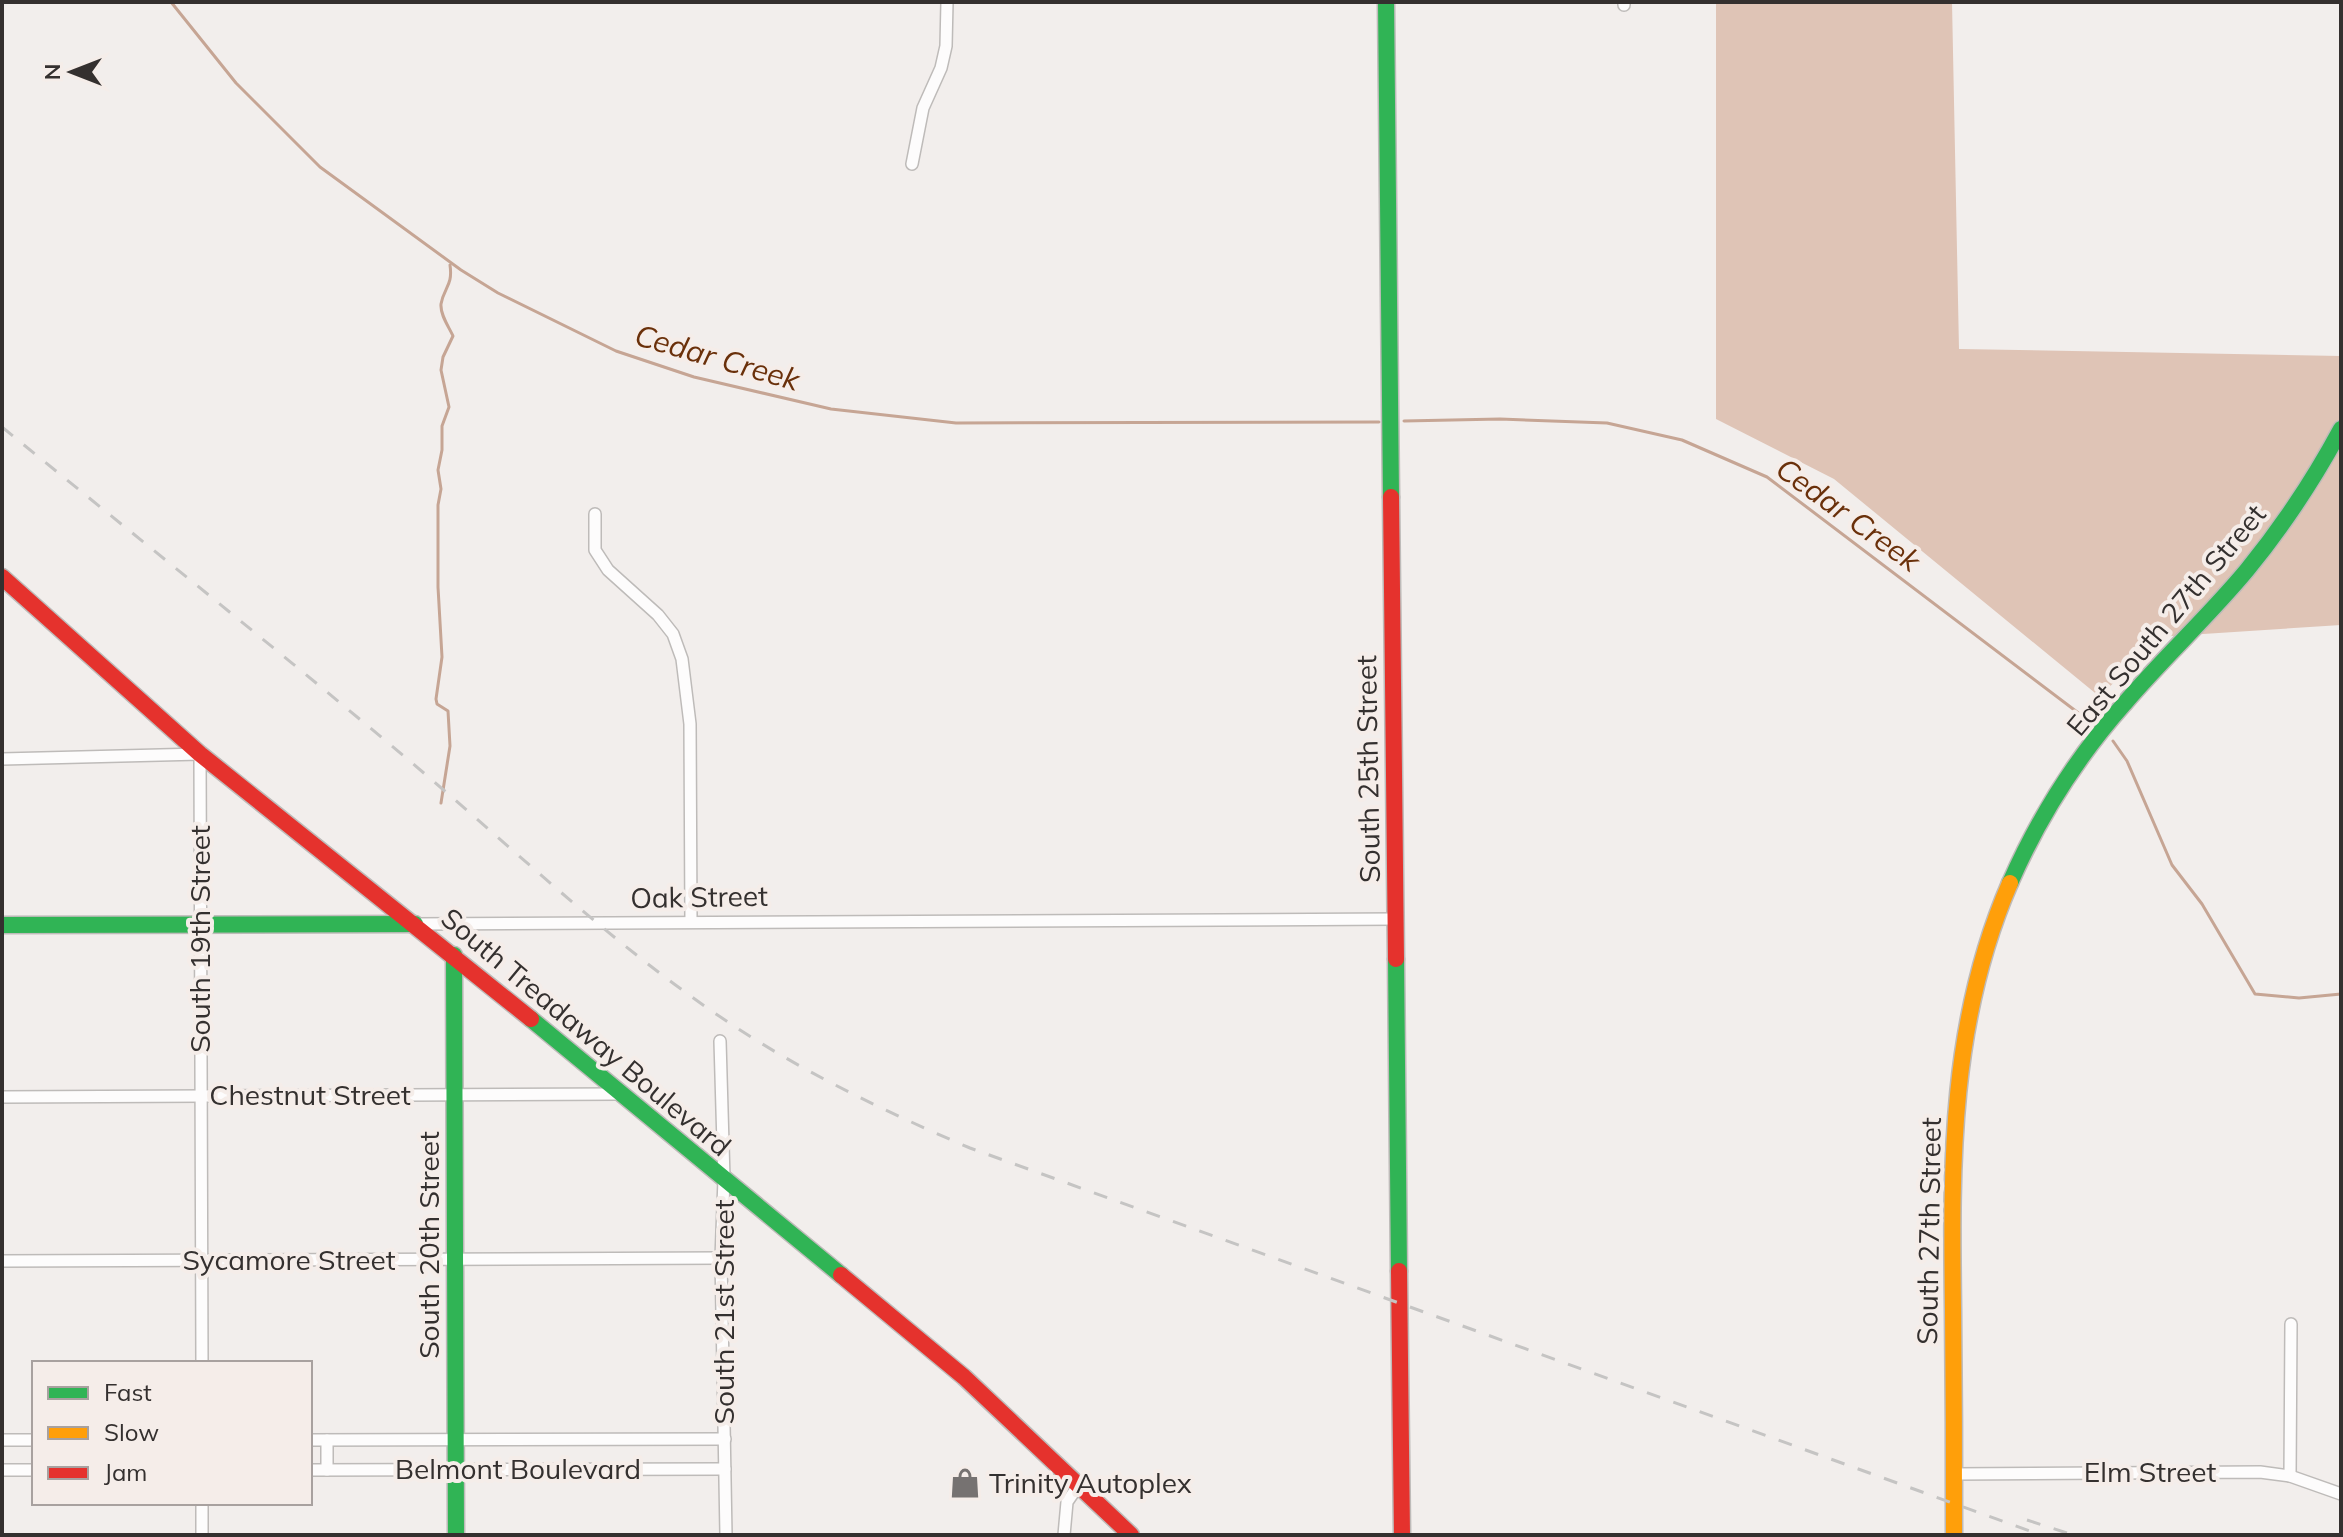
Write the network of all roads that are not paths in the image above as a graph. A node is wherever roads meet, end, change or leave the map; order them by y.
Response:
1 (947, 2) edge
2 (1386, 2) edge
3 (912, 164) dead end
4 (2341, 429) edge
5 (595, 514) dead end
6 (2, 577) edge
7 (200, 754) junction
8 (2, 759) edge
9 (1396, 919) junction
10 (691, 922) junction
11 (200, 924) junction
12 (415, 924) junction
13 (2, 925) edge
14 (1990, 931) joint
15 (454, 955) junction
16 (720, 1041) dead end
17 (619, 1094) junction
18 (201, 1095) junction
19 (455, 1095) junction
20 (2, 1097) edge
21 (724, 1179) junction
22 (455, 1258) junction
23 (721, 1258) junction
24 (2, 1261) edge
25 (201, 1261) junction
26 (2291, 1324) dead end
27 (202, 1361) edge
28 (725, 1439) junction
29 (2, 1440) edge
30 (32, 1440) edge
31 (312, 1440) edge
32 (327, 1440) junction
33 (454, 1440) junction
34 (725, 1469) junction
35 (2, 1470) edge
36 (32, 1470) edge
37 (312, 1470) edge
38 (327, 1470) junction
39 (455, 1470) junction
40 (1955, 1474) junction
41 (2290, 1476) junction
42 (1078, 1486) junction
43 (2341, 1494) edge
44 (202, 1505) edge
45 (202, 1535) edge
46 (456, 1535) edge
47 (726, 1535) edge
48 (1064, 1535) edge
49 (1131, 1535) edge
50 (1402, 1535) edge
51 (1954, 1535) edge

1 - 3 street
2 - 9 main road, South 25th Street
4 - 14 main road, East South 27th Street
5 - 10 street
6 - 7 main road, South Treadaway Boulevard
7 - 8 street
7 - 11 street, South 19th Street
7 - 12 main road, South Treadaway Boulevard
9 - 10 street, Oak Street
9 - 50 main road, South 25th Street
10 - 12 street, Oak Street
11 - 12 main road, Oak Street
11 - 13 main road, Oak Street
11 - 18 street, South 19th Street
12 - 15 main road, South Treadaway Boulevard
14 - 40 main road, South 27th Street
15 - 17 main road, South Treadaway Boulevard
15 - 19 main road, South 20th Street
16 - 21 street, South 21st Street
17 - 19 street, Chestnut Street
17 - 21 main road, South Treadaway Boulevard
18 - 19 street, Chestnut Street
18 - 20 street, Chestnut Street
18 - 25 street, South 19th Street
19 - 22 main road, South 20th Street
21 - 23 street, South 21st Street
21 - 42 main road, South Treadaway Boulevard
22 - 23 street, Sycamore Street
22 - 25 street, Sycamore Street
22 - 33 main road, South 20th Street
23 - 28 street, South 21st Street
24 - 25 street, Sycamore Street
25 - 27 street, South 19th Street
26 - 41 street
28 - 33 street, Belmont Boulevard
28 - 34 street, South 21st Street
29 - 30 street
31 - 32 street, Belmont Boulevard
32 - 33 street, Belmont Boulevard
32 - 38 street
33 - 39 main road, South 20th Street
34 - 39 street, Belmont Boulevard
34 - 47 street, South 21st Street
35 - 36 street
37 - 38 street, Belmont Boulevard
38 - 39 street, Belmont Boulevard
39 - 46 main road, South 20th Street
40 - 41 street, Elm Street
40 - 51 main road, South 27th Street
41 - 43 street, Elm Street
42 - 48 street
42 - 49 main road, South Treadaway Boulevard
44 - 45 street

